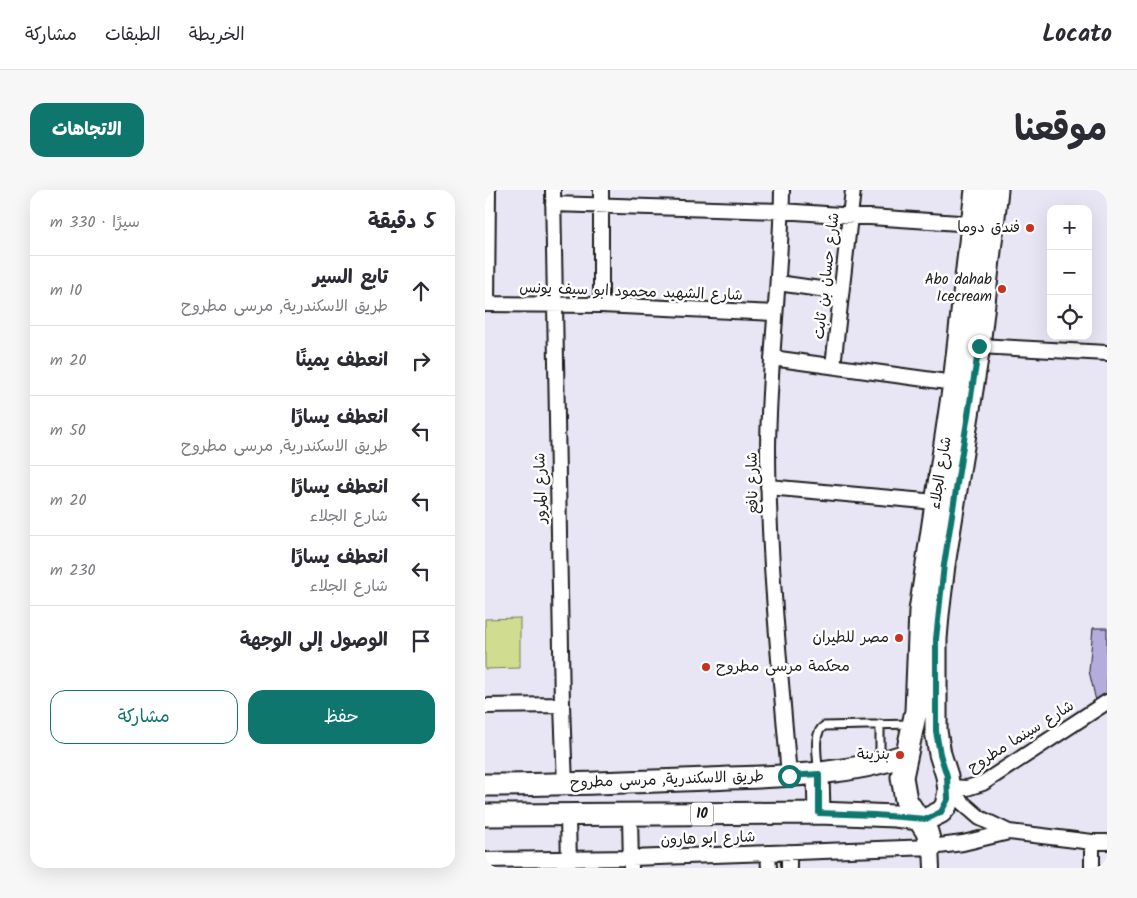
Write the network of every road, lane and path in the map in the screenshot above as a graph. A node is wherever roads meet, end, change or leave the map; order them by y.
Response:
1 (601, 190) edge
2 (782, 190) edge
3 (853, 190) edge
4 (976, 190) edge
5 (997, 190) edge
6 (553, 197) edge
7 (487, 199) edge
8 (601, 205) junction
9 (781, 211) junction
10 (850, 216) junction
11 (974, 224) junction
12 (778, 284) junction
13 (841, 292) junction
14 (486, 304) edge
15 (554, 305) junction
16 (601, 305) junction
17 (775, 313) junction
18 (979, 346) junction
19 (1107, 353) edge
20 (772, 358) junction
21 (833, 366) junction
22 (955, 383) junction
23 (768, 487) junction
24 (936, 502) junction
25 (1107, 702) edge
26 (562, 705) junction
27 (485, 706) edge
28 (880, 724) junction
29 (914, 724) junction
30 (906, 755) junction
31 (880, 763) junction
32 (819, 774) junction
33 (789, 776) junction
34 (485, 785) edge
35 (565, 785) junction
36 (949, 789) junction
37 (819, 813) junction
38 (629, 814) junction
39 (485, 815) edge
40 (568, 815) junction
41 (919, 819) junction
42 (1009, 832) junction
43 (1092, 842) junction
44 (1107, 842) edge
45 (931, 847) junction
46 (789, 852) junction
47 (768, 853) junction
48 (485, 860) edge
49 (631, 863) edge
50 (569, 864) edge
51 (769, 868) edge
52 (789, 868) edge
53 (932, 868) edge
54 (1093, 868) edge

1 - 8 street
2 - 9 street, شارع نافع
3 - 10 street, شارع حسان بن ثابت
4 - 11 main road, شارع الجلاء
5 - 18 main road, شارع الجلاء
6 - 8 street
6 - 15 street, شارع المرور
7 - 14 street
8 - 9 street
8 - 16 street
9 - 10 street
9 - 12 street, شارع نافع
10 - 11 street
10 - 13 street, شارع حسان بن ثابت
11 - 22 main road, شارع الجلاء
12 - 13 street
12 - 17 street, شارع نافع
13 - 21 street, شارع حسان بن ثابت
14 - 15 street, شارع الشهيد محمود ابو سيف يونس
15 - 16 street, شارع الشهيد محمود ابو سيف يونس
15 - 26 street, شارع المرور
16 - 17 street, شارع الشهيد محمود ابو سيف يونس
17 - 20 street, شارع نافع
18 - 19 street
18 - 36 main road, شارع الجلاء
20 - 21 street
20 - 23 street, شارع نافع
21 - 22 street
22 - 24 main road, شارع الجلاء
23 - 24 street
23 - 33 street, شارع نافع
24 - 29 main road, شارع الجلاء
25 - 36 street, شارع سينما مطروح
26 - 27 street
26 - 35 street, شارع المرور
28 - 29 lane
28 - 31 lane
28 - 32 lane
29 - 30 main road, شارع الجلاء
30 - 31 main road, طريق الاسكندرية, مرسى مطروح
30 - 41 main road, شارع الجلاء
31 - 32 main road, طريق الاسكندرية, مرسى مطروح
32 - 33 main road, طريق الاسكندرية, مرسى مطروح
32 - 37 main road
33 - 35 main road, طريق الاسكندرية, مرسى مطروح
34 - 35 main road, طريق الاسكندرية, مرسى مطروح
36 - 41 main road
36 - 42 street
37 - 38 main road, طريق الاسكندرية, مرسى مطروح / 10
37 - 41 main road, طريق الاسكندرية, مرسى مطروح / 10
38 - 40 main road, طريق الاسكندرية, مرسى مطروح / 10
38 - 49 street
39 - 40 main road, طريق الاسكندرية, مرسى مطروح / 10
40 - 50 street
41 - 45 main road, شارع الجلاء
42 - 43 street
42 - 45 street, شارع ابو هارون
43 - 44 street
43 - 54 street
45 - 46 street, شارع ابو هارون
45 - 53 street
46 - 47 street, شارع ابو هارون
46 - 52 street
47 - 49 street, شارع ابو هارون
47 - 51 street
48 - 50 street, شارع ابو هارون
49 - 50 street, شارع ابو هارون

